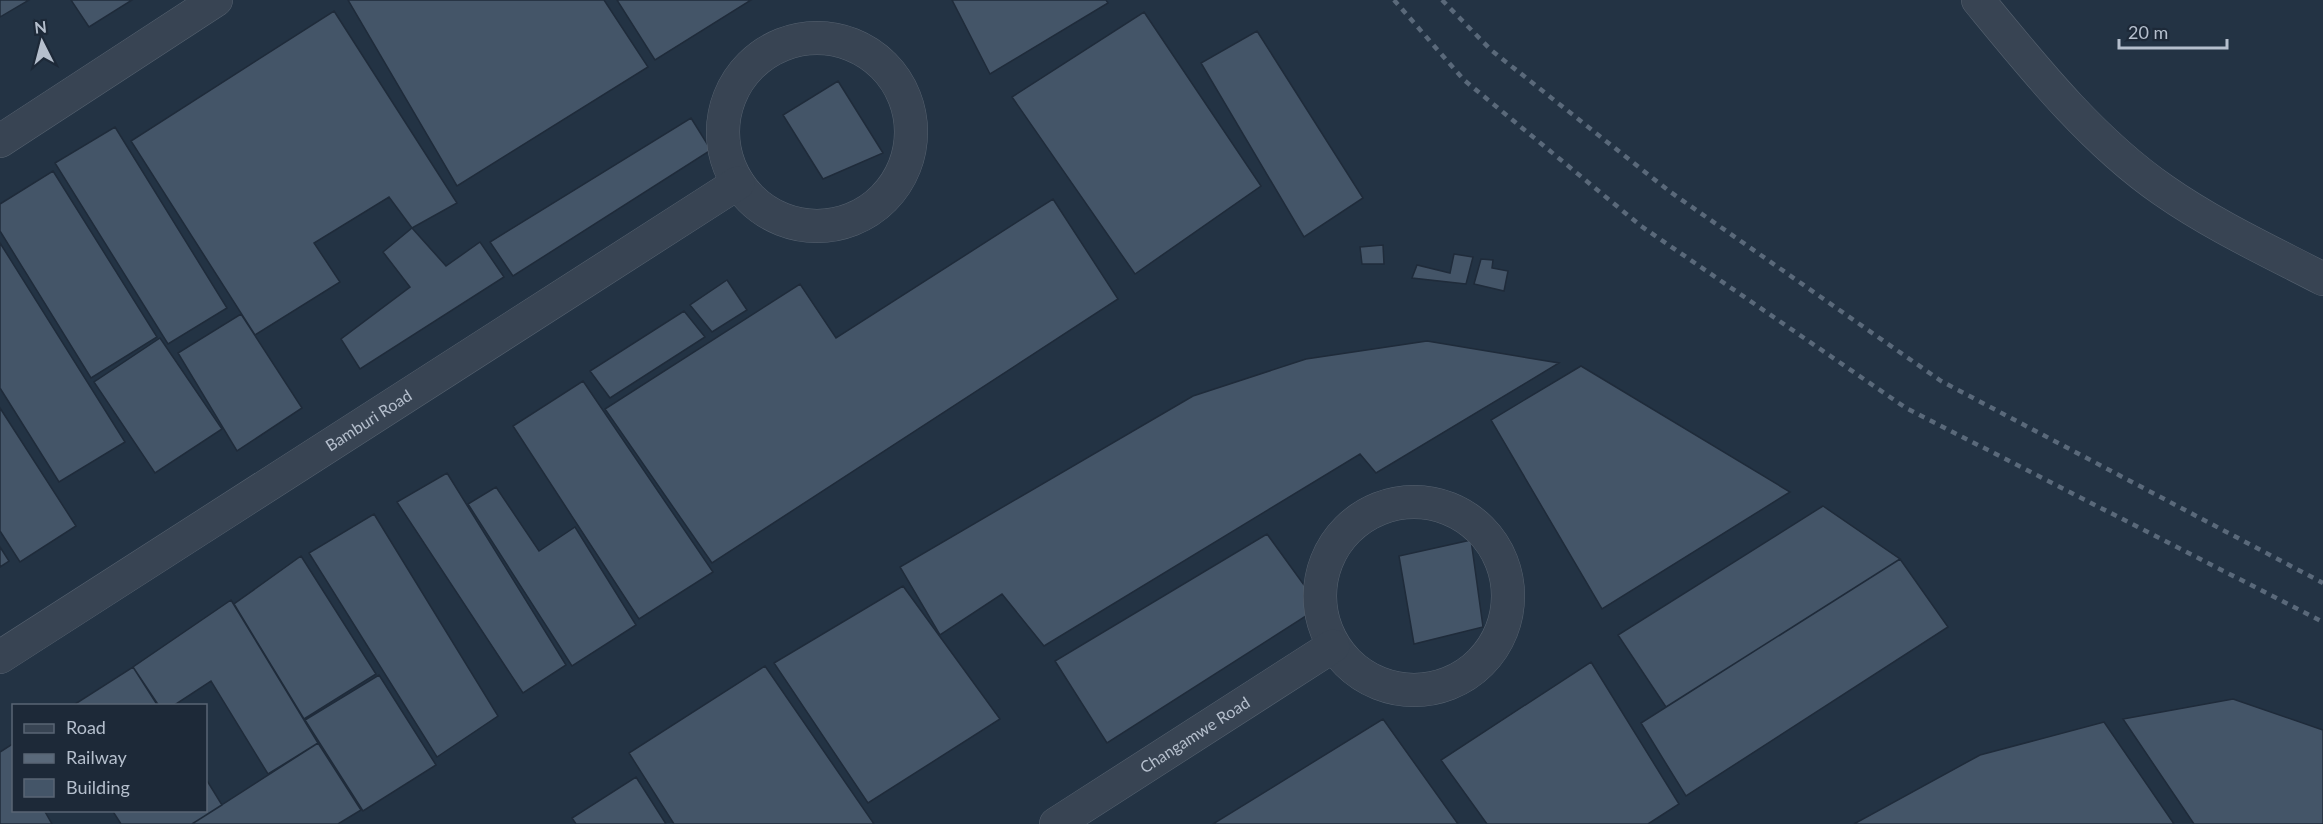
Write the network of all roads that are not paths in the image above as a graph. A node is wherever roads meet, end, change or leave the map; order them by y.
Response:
1 (216, 0) edge
2 (1978, 0) edge
3 (0, 141) edge
4 (738, 183) junction
5 (2323, 279) edge
6 (1333, 646) junction
7 (0, 657) edge
8 (1056, 824) edge

1 - 3 street
2 - 5 street
4 - 4 street
4 - 7 street, Bamburi Road
6 - 6 street
6 - 8 street, Changamwe Road

